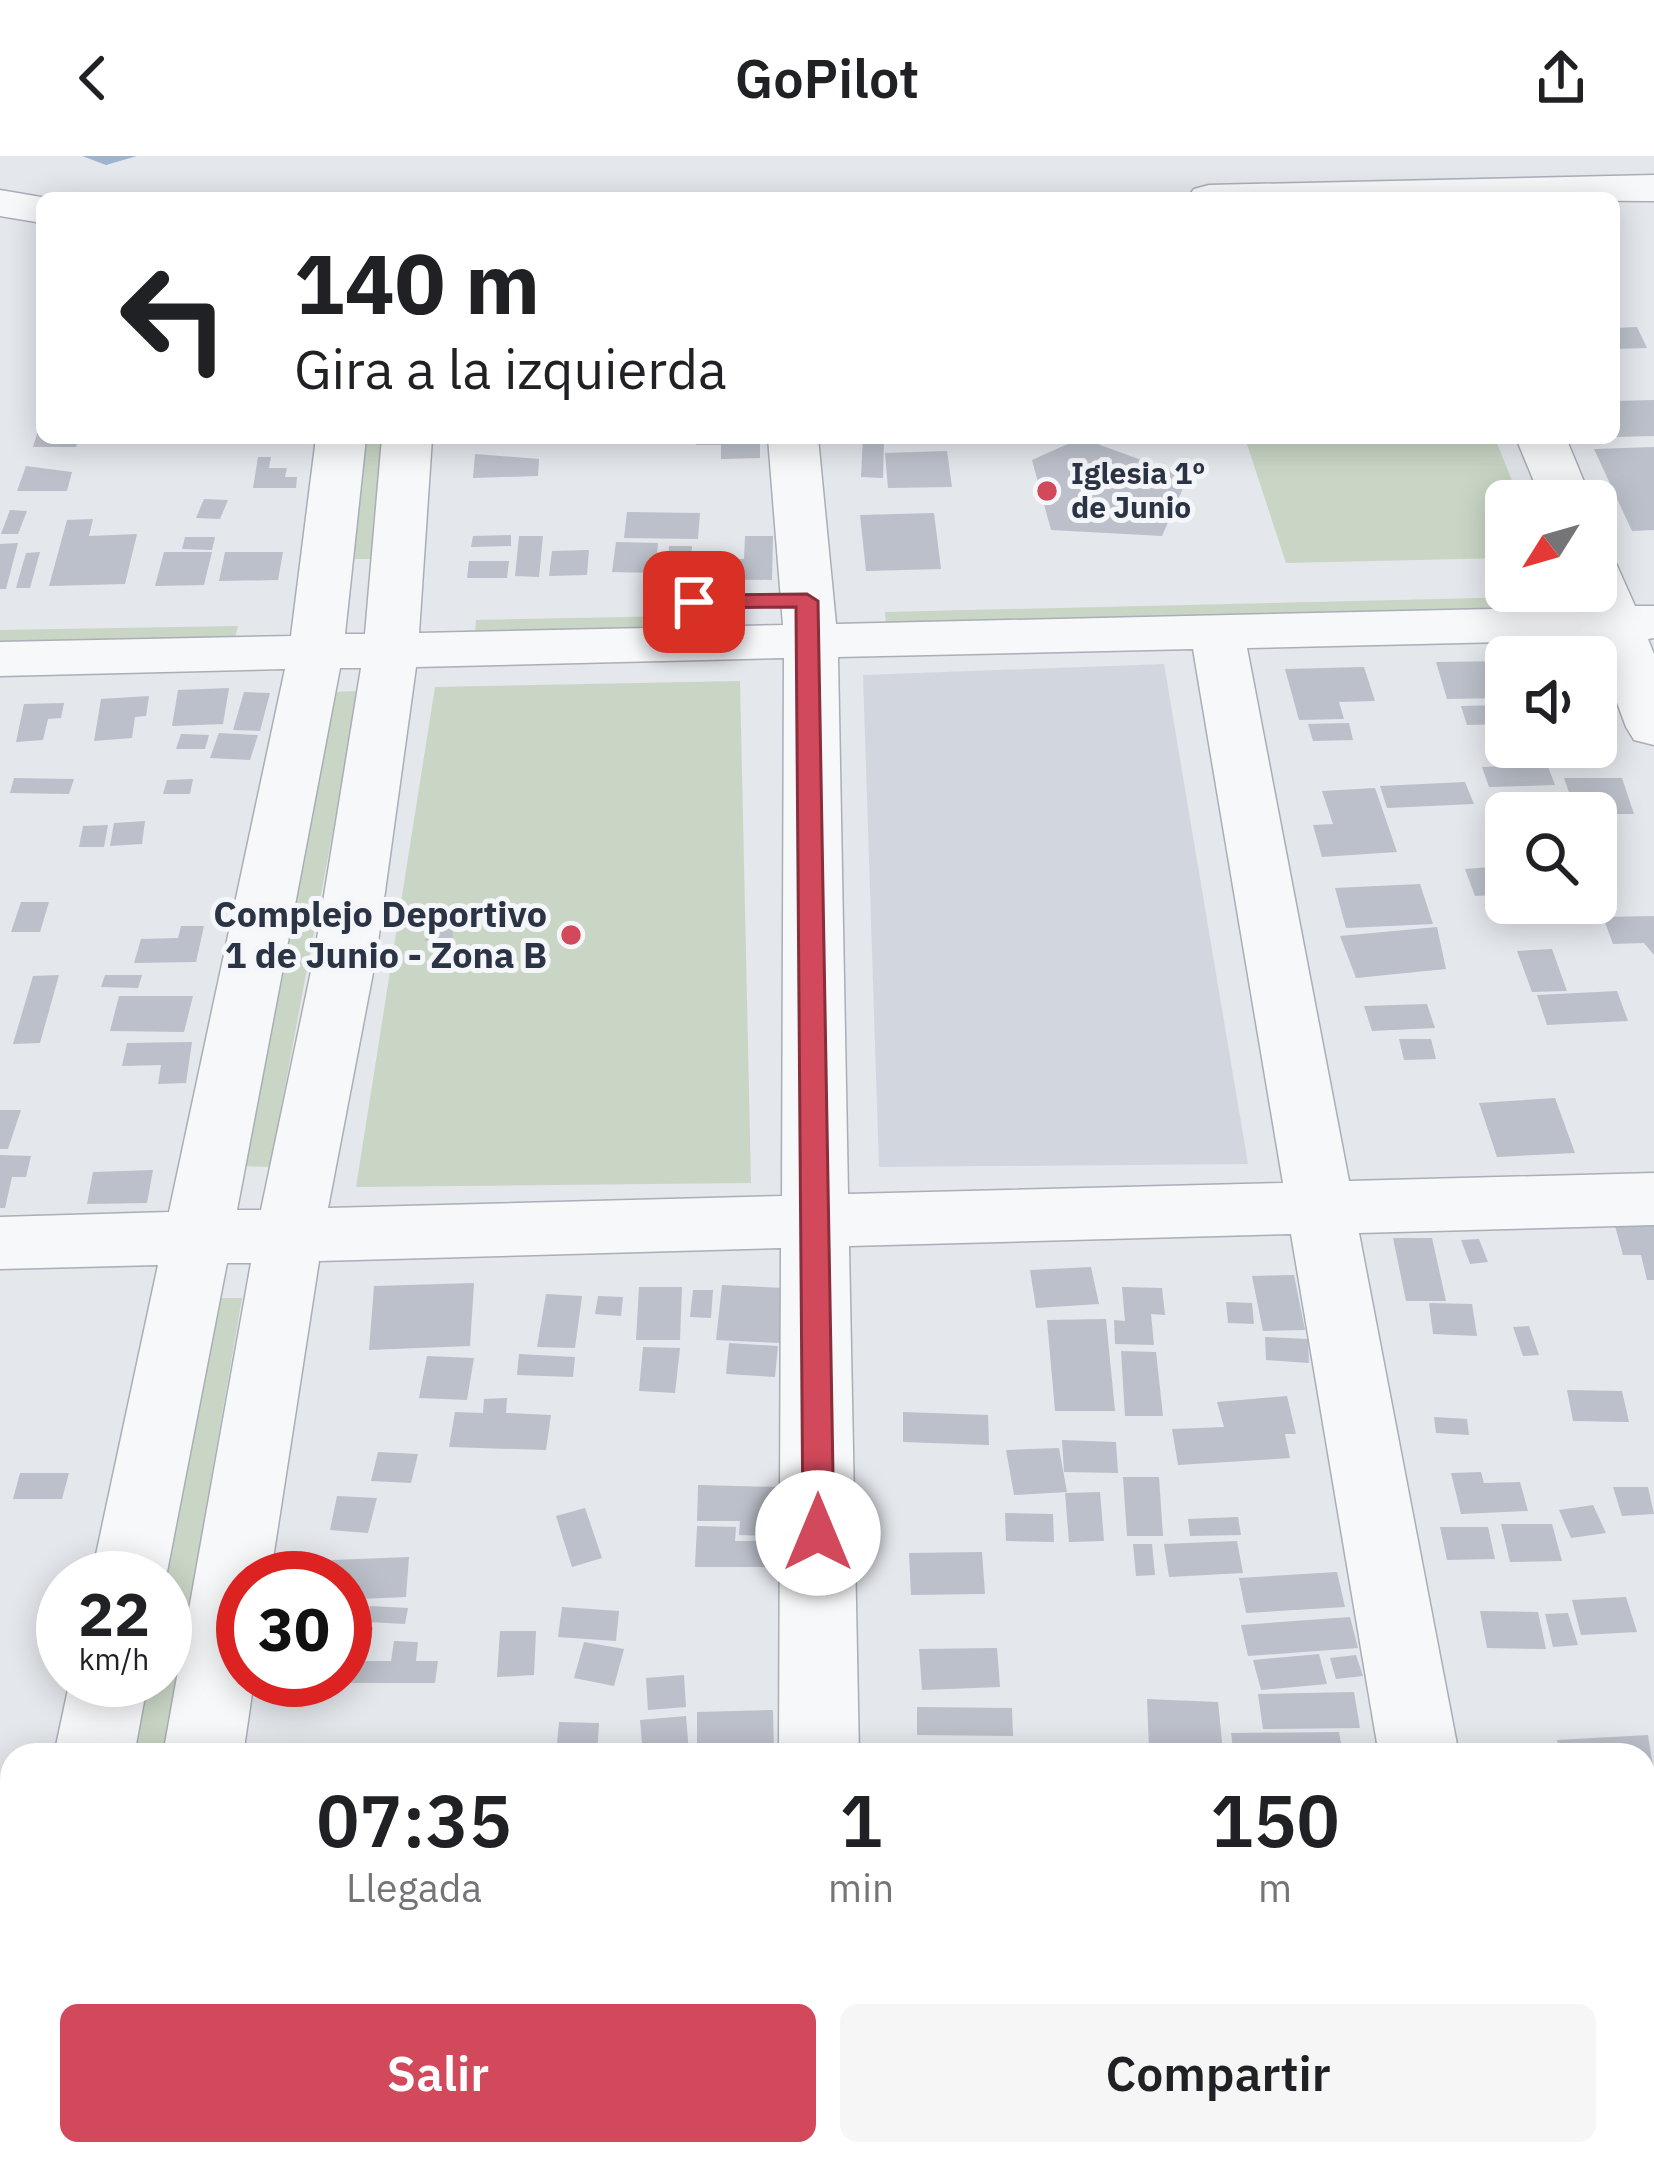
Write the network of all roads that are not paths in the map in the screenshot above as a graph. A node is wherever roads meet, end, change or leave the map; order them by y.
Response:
1 (1435, 182) edge
2 (1654, 188) edge
3 (1294, 192) edge
4 (0, 202) edge
5 (36, 208) edge
6 (340, 444) edge
7 (407, 444) edge
8 (794, 444) edge
9 (1543, 444) edge
10 (1558, 480) edge
11 (1654, 580) edge
12 (1485, 585) edge
13 (1617, 594) edge
14 (1485, 608) edge
15 (1617, 612) edge
16 (0, 615) edge
17 (809, 622) junction
18 (392, 628) junction
19 (318, 629) junction
20 (1217, 632) junction
21 (0, 659) edge
22 (1654, 727) edge
23 (1654, 1199) edge
24 (1317, 1207) junction
25 (817, 1222) junction
26 (290, 1232) junction
27 (197, 1236) junction
28 (0, 1243) edge
29 (134, 1551) edge
30 (104, 1707) edge
31 (96, 1743) edge
32 (205, 1743) edge
33 (819, 1743) edge
34 (1417, 1743) edge

1 - 2 street
1 - 3 street
4 - 5 street
6 - 19 street
7 - 18 street
8 - 17 street
9 - 10 street
11 - 13 street
12 - 17 street
14 - 20 street
15 - 22 street
16 - 19 street
17 - 18 street
17 - 20 street
17 - 25 street
18 - 19 street
18 - 26 street
19 - 21 street
19 - 27 street
20 - 24 street
23 - 24 street
24 - 25 street
24 - 34 street
25 - 26 street
25 - 33 street
26 - 27 street
26 - 32 street
27 - 28 street
27 - 29 street
30 - 31 street

